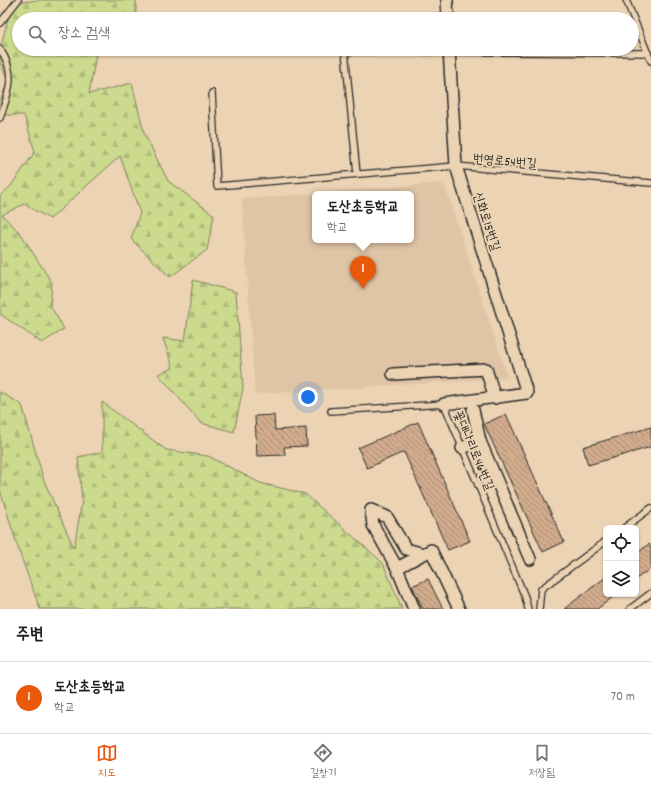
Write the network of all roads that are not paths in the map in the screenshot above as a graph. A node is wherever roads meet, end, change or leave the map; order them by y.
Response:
1 (18, 0) edge
2 (447, 0) edge
3 (626, 0) edge
4 (448, 12) edge
5 (631, 12) edge
6 (0, 23) edge
7 (639, 31) edge
8 (0, 49) edge
9 (639, 53) edge
10 (648, 53) junction
11 (345, 56) edge
12 (449, 56) edge
13 (651, 60) edge
14 (212, 93) dead end
15 (0, 118) edge
16 (456, 166) junction
17 (357, 174) junction
18 (651, 183) edge
19 (393, 374) dead end
20 (495, 398) junction
21 (444, 404) junction
22 (473, 410) dead end
23 (331, 411) dead end
24 (480, 441) junction
25 (462, 448) junction
26 (651, 508) edge
27 (628, 525) edge
28 (603, 543) edge
29 (424, 554) junction
30 (530, 559) dead end
31 (397, 568) junction
32 (651, 593) edge
33 (414, 609) edge
34 (459, 609) edge
35 (528, 609) edge
36 (539, 609) edge
37 (630, 609) edge

1 - 6 lane
2 - 4 street
3 - 5 lane
7 - 10 lane
8 - 15 lane
9 - 10 lane
10 - 13 lane
11 - 17 lane
12 - 16 street, 신화로15번길
14 - 17 lane, 번영로54번길
16 - 17 lane, 번영로54번길
16 - 18 lane, 번영로54번길
16 - 20 street, 신화로15번길
19 - 20 street
20 - 21 street
21 - 23 lane, 꽃대나리로46번길
21 - 25 lane, 꽃대나리로46번길
22 - 24 street
24 - 25 street
24 - 30 street
25 - 35 lane, 꽃대나리로46번길
26 - 27 lane
28 - 36 lane
29 - 31 street
29 - 31 street
29 - 34 street
31 - 33 street
32 - 37 lane

